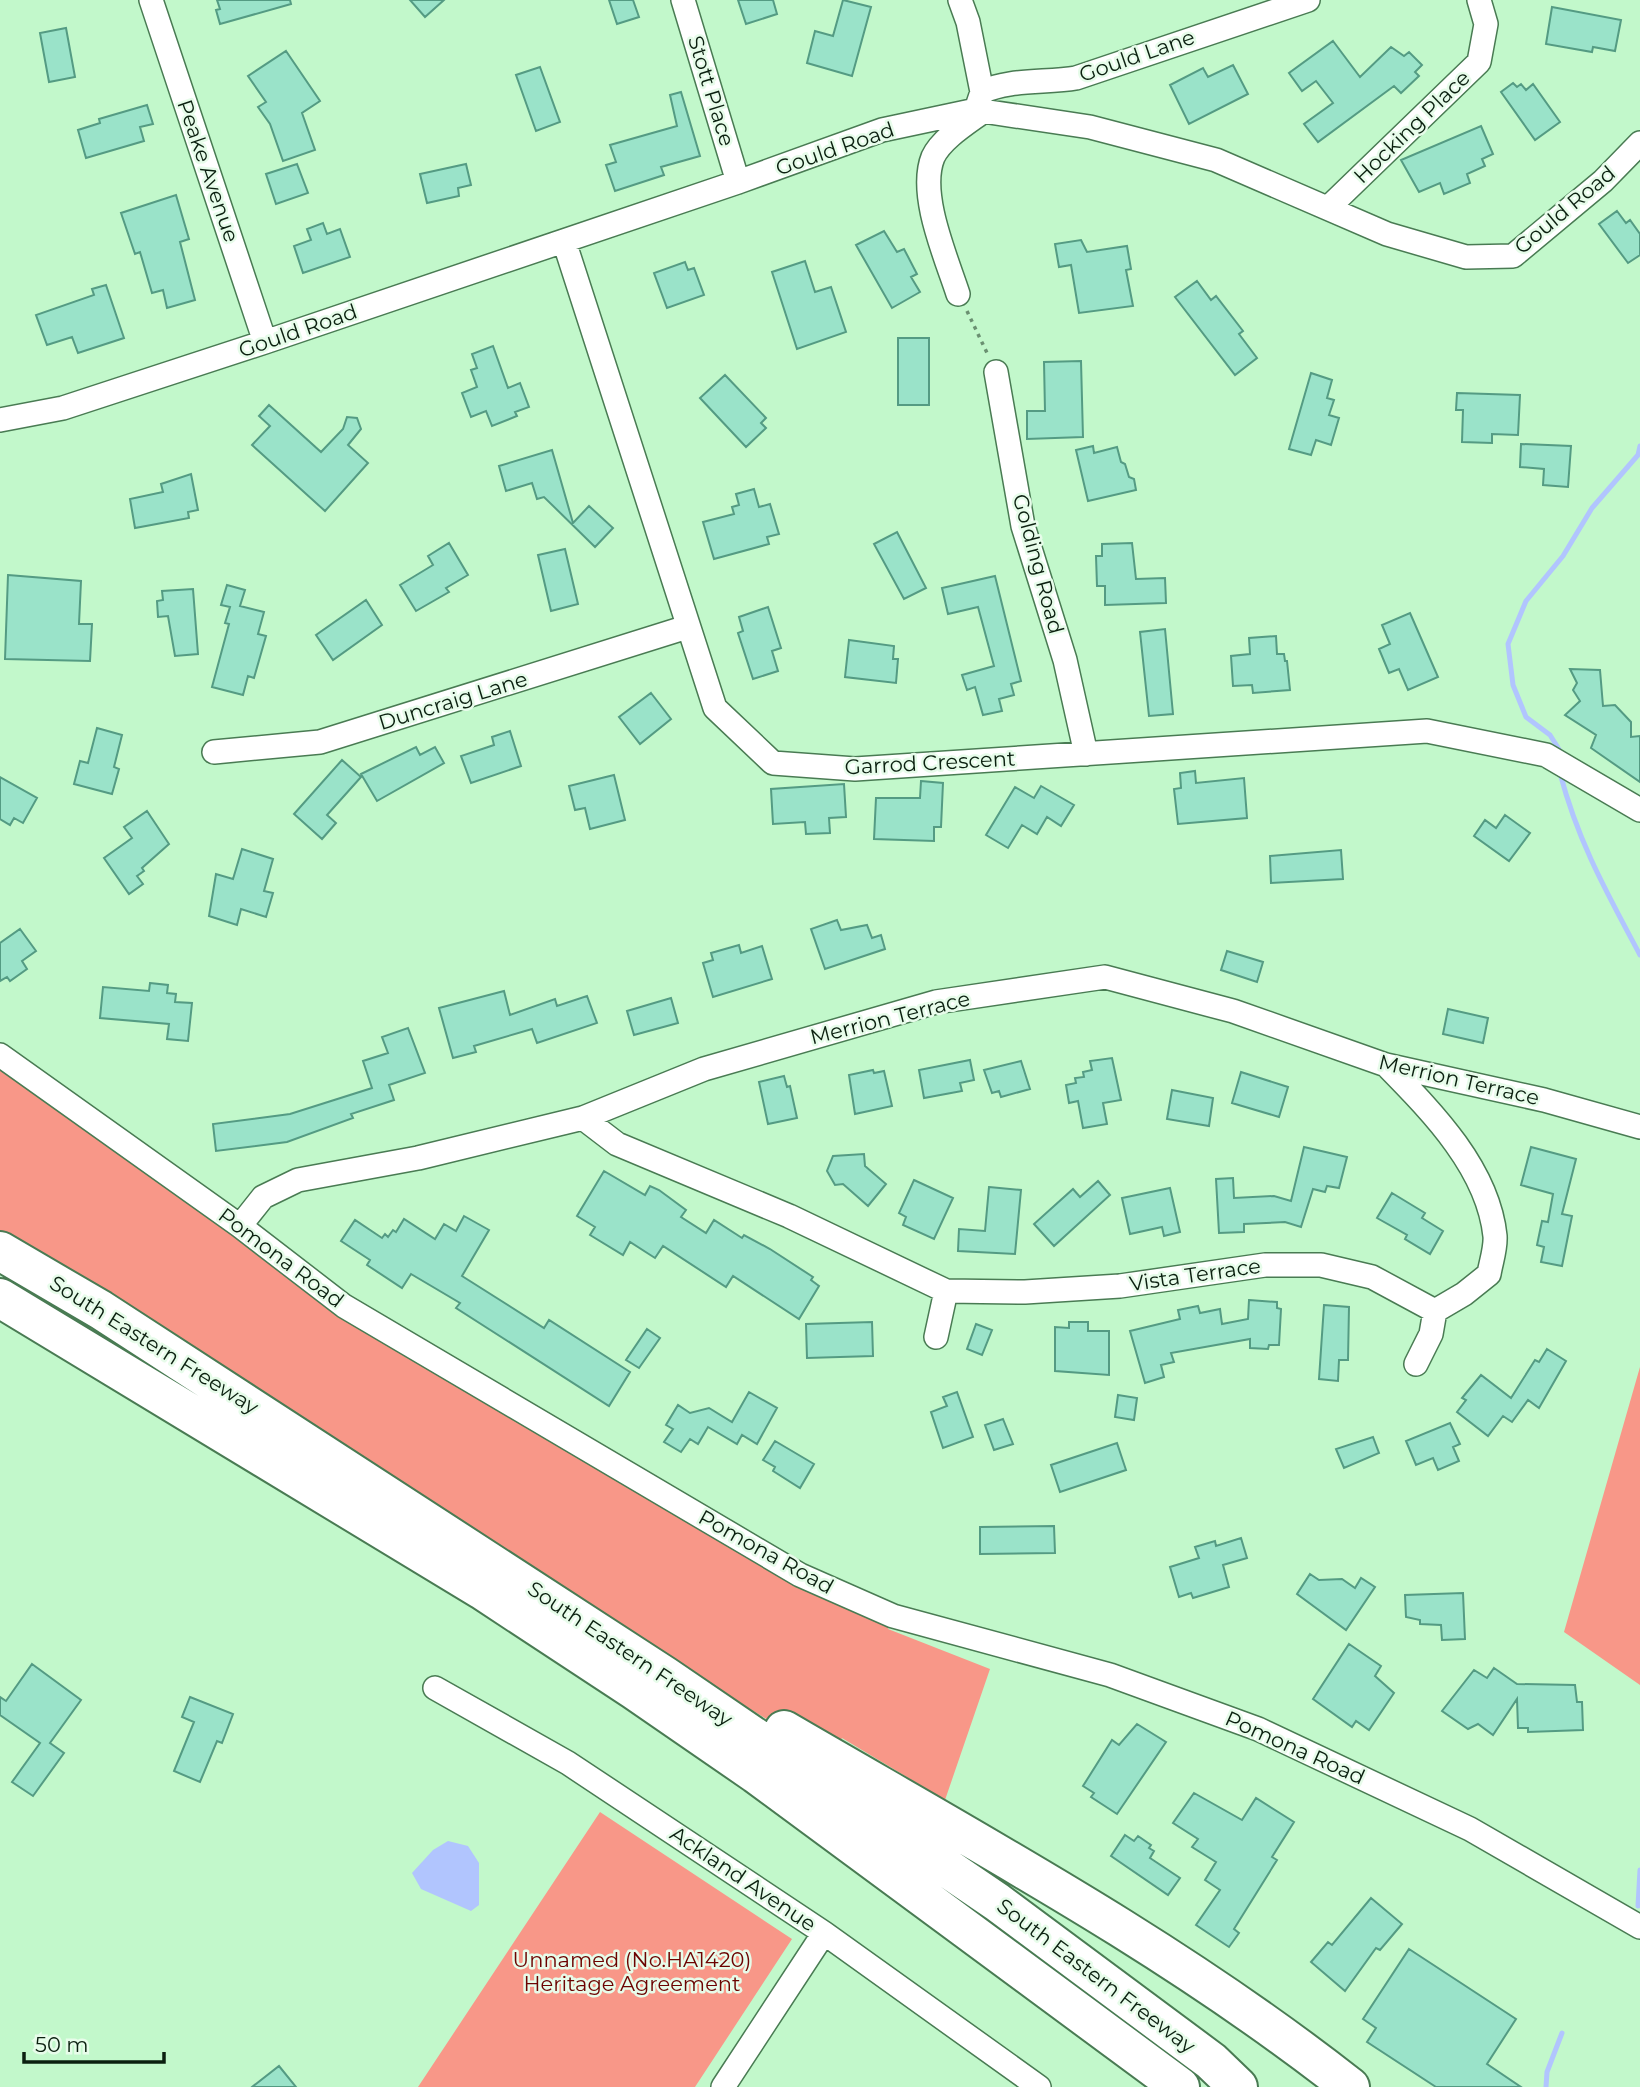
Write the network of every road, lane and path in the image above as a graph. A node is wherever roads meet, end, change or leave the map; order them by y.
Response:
1 (151, 0) edge
2 (683, 0) edge
3 (960, 0) edge
4 (1308, 0) edge
5 (1479, 0) edge
6 (981, 104) junction
7 (1640, 143) edge
8 (738, 182) junction
9 (1329, 207) junction
10 (564, 241) junction
11 (958, 294) joint
12 (265, 342) junction
13 (996, 372) joint
14 (0, 420) edge
15 (687, 627) junction
16 (214, 752) dead end
17 (1086, 754) junction
18 (1640, 810) edge
19 (0, 1055) edge
20 (1386, 1065) junction
21 (583, 1118) junction
22 (1640, 1127) edge
23 (240, 1226) junction
24 (0, 1251) edge
25 (946, 1291) junction
26 (0, 1298) edge
27 (1435, 1311) junction
28 (936, 1337) dead end
29 (1416, 1364) dead end
30 (522, 1580) junction
31 (435, 1688) dead end
32 (1640, 1927) edge
33 (824, 1933) junction
34 (723, 2087) edge
35 (1040, 2087) edge
36 (1180, 2087) edge
37 (1238, 2087) edge
38 (1350, 2087) edge

1 - 12 street, Peake Avenue
2 - 8 street, Stott Place
3 - 6 street
4 - 6 street, Gould Lane
5 - 9 street, Hocking Place
6 - 8 street, Gould Road
6 - 9 street, Gould Road
6 - 11 street
7 - 9 street, Gould Road
8 - 10 street, Gould Road
10 - 12 street, Gould Road
10 - 15 street, Garrod Crescent
11 - 13 path
12 - 14 street, Gould Road
13 - 17 street, Golding Road
15 - 16 street, Duncraig Lane
15 - 17 street, Garrod Crescent
17 - 18 street, Garrod Crescent
19 - 23 street, Pomona Road
20 - 21 street, Merrion Terrace
20 - 22 street, Merrion Terrace
20 - 27 street
21 - 23 street, Merrion Terrace
21 - 25 street, Vista Terrace
23 - 32 street, Pomona Road
24 - 30 highway, South Eastern Freeway
25 - 27 street, Vista Terrace
25 - 28 street
26 - 36 highway, South Eastern Freeway
27 - 29 street
30 - 37 highway, South Eastern Freeway
30 - 38 highway
31 - 33 street, Ackland Avenue
33 - 34 street
33 - 35 street, Ackland Avenue

